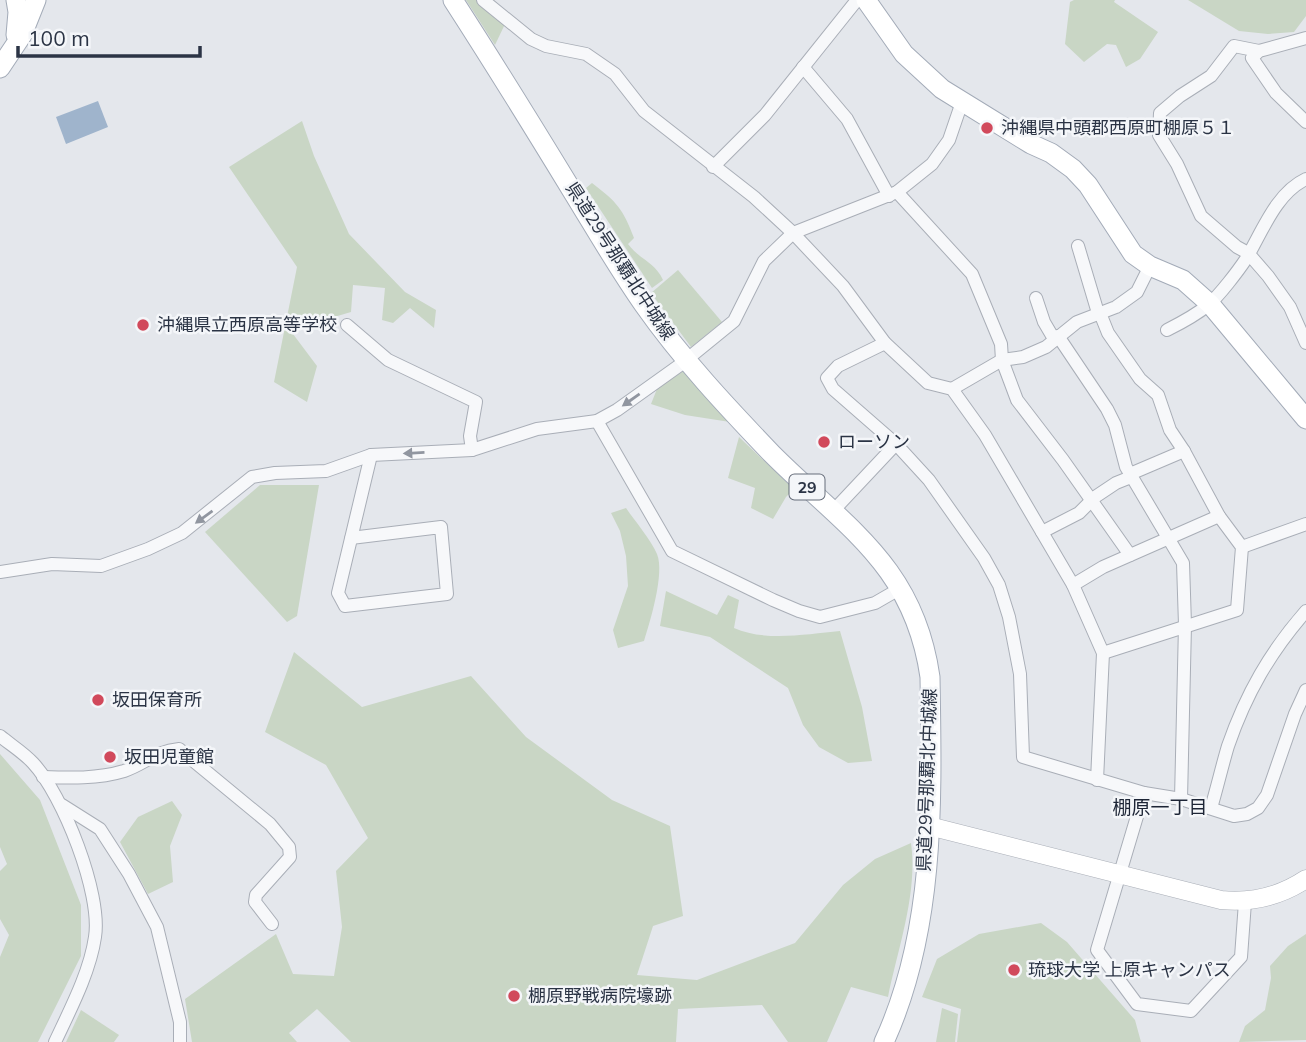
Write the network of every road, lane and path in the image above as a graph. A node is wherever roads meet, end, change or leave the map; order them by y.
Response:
1 (16, 0) edge
2 (36, 0) edge
3 (453, 0) edge
4 (483, 0) edge
5 (857, 0) edge
6 (866, 0) edge
7 (1306, 38) edge
8 (1258, 51) junction
9 (6, 61) edge
10 (803, 67) junction
11 (962, 102) junction
12 (1306, 122) edge
13 (713, 167) junction
14 (1306, 179) edge
15 (893, 194) junction
16 (793, 233) junction
17 (1078, 246) dead end
18 (1248, 253) junction
19 (1150, 266) junction
20 (1036, 298) dead end
21 (1210, 304) junction
22 (1098, 313) junction
23 (347, 326) dead end
24 (1167, 330) dead end
25 (1056, 338) junction
26 (885, 343) junction
27 (1306, 343) edge
28 (686, 360) junction
29 (1002, 360) junction
30 (952, 389) junction
31 (1306, 419) edge
32 (597, 421) junction
33 (896, 444) junction
34 (472, 450) junction
35 (1184, 451) junction
36 (371, 455) junction
37 (1130, 476) junction
38 (1092, 501) junction
39 (833, 511) junction
40 (1219, 516) junction
41 (1306, 524) edge
42 (1042, 533) junction
43 (351, 538) junction
44 (1169, 538) junction
45 (1242, 547) junction
46 (1130, 555) junction
47 (0, 572) edge
48 (1073, 585) junction
49 (901, 588) junction
50 (1306, 611) edge
51 (1185, 625) junction
52 (1103, 653) junction
53 (1306, 690) edge
54 (0, 736) edge
55 (43, 777) junction
56 (1097, 780) junction
57 (1144, 793) junction
58 (1181, 799) junction
59 (61, 804) junction
60 (1211, 808) junction
61 (929, 826) junction
62 (1119, 876) junction
63 (1306, 879) edge
64 (1245, 902) junction
65 (272, 924) dead end
66 (55, 1042) edge
67 (180, 1042) edge
68 (884, 1042) edge

1 - 9 main road
2 - 9 main road
3 - 28 main road, 県道29号那覇北中城線 / 29
4 - 13 street
5 - 10 street
6 - 11 main road
7 - 8 street
8 - 12 street
8 - 18 street
10 - 13 street
10 - 15 street
11 - 15 street
11 - 19 main road
13 - 16 street
14 - 18 street
15 - 16 street
15 - 29 street
16 - 26 street
16 - 28 street
17 - 22 street
18 - 21 street
18 - 27 street
19 - 21 main road
19 - 22 street
20 - 25 street
21 - 24 street
21 - 31 main road
22 - 25 street
22 - 35 street
23 - 34 street
25 - 29 street
25 - 37 street
26 - 30 street
26 - 33 street
28 -> 32 street
28 - 39 main road, 県道29号那覇北中城線 / 29
29 - 30 street
29 - 38 street
30 - 42 street
32 - 34 street
32 - 49 street
33 - 39 street
33 - 56 street
34 -> 36 street
35 - 37 street
35 - 40 street
36 - 43 street
36 -> 47 street
37 - 38 street
37 - 44 street
38 - 42 street
38 - 46 street
39 - 49 main road, 県道29号那覇北中城線 / 29
40 - 44 street
40 - 45 street
41 - 45 street
42 - 48 street
43 - 43 street
44 - 46 street
44 - 51 street
45 - 51 street
46 - 48 street
48 - 52 street
49 - 61 main road, 県道29号那覇北中城線 / 29
50 - 60 street
51 - 52 street
51 - 58 street
52 - 56 street
53 - 60 street
54 - 55 street
55 - 59 street
55 - 65 street
56 - 57 street
57 - 58 street
57 - 62 street
58 - 60 street
59 - 66 street
59 - 67 street
61 - 62 street
61 - 68 main road, 県道29号那覇北中城線 / 29
62 - 64 street
62 - 64 street
63 - 64 street

